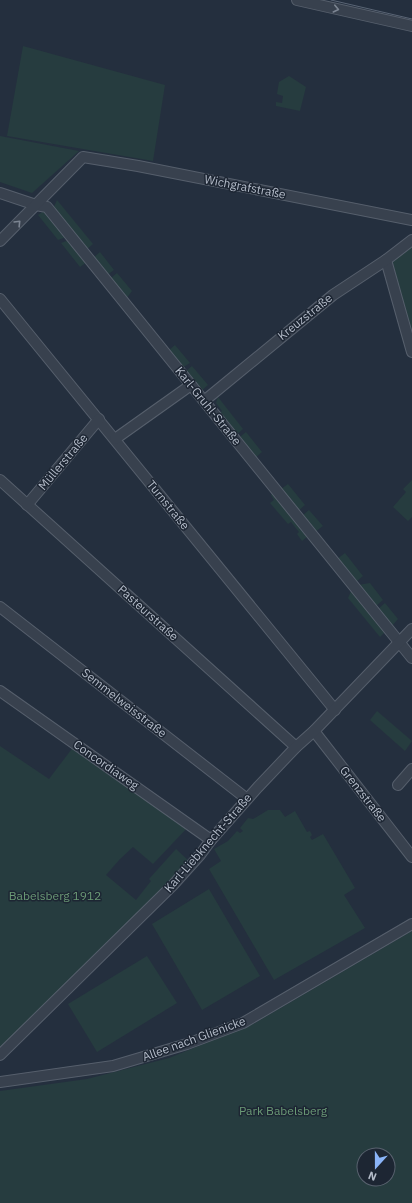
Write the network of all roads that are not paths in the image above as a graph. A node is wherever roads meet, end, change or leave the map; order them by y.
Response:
1 (298, 0) edge
2 (412, 26) edge
3 (0, 193) edge
4 (36, 205) junction
5 (412, 220) edge
6 (412, 240) edge
7 (0, 241) edge
8 (386, 260) junction
9 (0, 299) edge
10 (412, 352) edge
11 (191, 385) junction
12 (204, 400) junction
13 (99, 419) junction
14 (115, 439) junction
15 (0, 480) edge
16 (27, 505) junction
17 (0, 607) edge
18 (412, 629) edge
19 (400, 642) junction
20 (412, 658) edge
21 (0, 691) edge
22 (335, 710) junction
23 (314, 731) junction
24 (296, 747) junction
25 (412, 769) edge
26 (398, 785) dead end
27 (247, 799) junction
28 (211, 840) junction
29 (412, 857) edge
30 (412, 924) edge
31 (0, 1055) edge
32 (0, 1082) edge

1 -> 2 street
3 - 4 street, Karl-Gruhl-Straße
4 - 5 street, Wichgrafstraße
7 -> 4 street
4 - 11 street, Karl-Gruhl-Straße
6 - 8 street, Kreuzstraße
8 - 10 street
8 - 12 street, Kreuzstraße
9 - 13 street, Turnstraße
11 - 12 street, Karl-Gruhl-Straße
11 - 14 street
12 - 19 street, Karl-Gruhl-Straße
13 - 14 street, Turnstraße
13 - 16 street, Müllerstraße
14 - 22 street, Turnstraße
15 - 16 street, Pasteurstraße
16 - 24 street, Pasteurstraße
17 - 27 street, Semmelweisstraße
18 - 19 street, Karl-Liebknecht-Straße
19 - 20 street, Karl-Gruhl-Straße
19 - 22 street, Karl-Liebknecht-Straße
21 - 28 street, Concordiaweg
22 - 23 street, Karl-Liebknecht-Straße
23 - 24 street, Karl-Liebknecht-Straße
23 - 29 street, Grenzstraße
24 - 27 street, Karl-Liebknecht-Straße
25 - 26 street
27 - 28 street, Karl-Liebknecht-Straße
28 - 31 street, Karl-Liebknecht-Straße
30 - 32 street, Allee nach Glienicke

